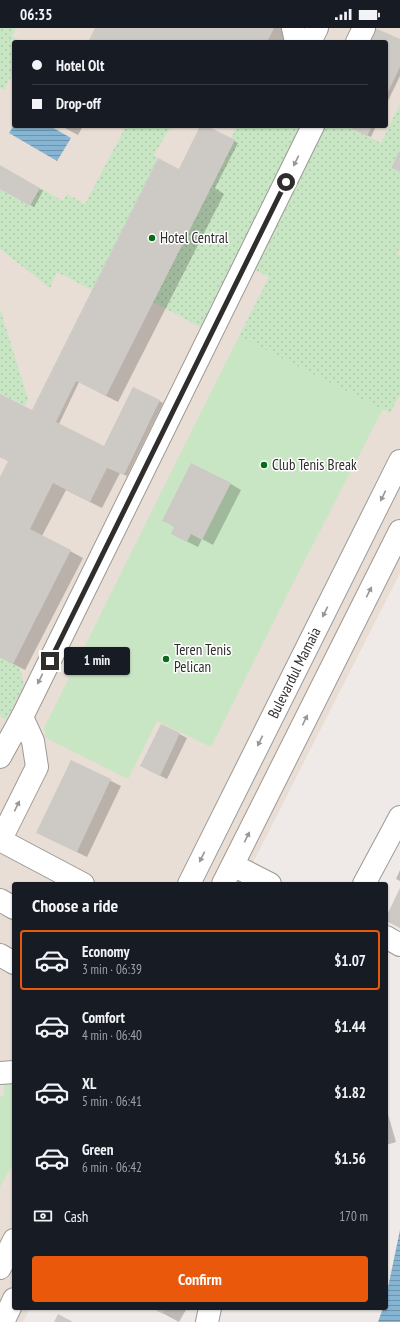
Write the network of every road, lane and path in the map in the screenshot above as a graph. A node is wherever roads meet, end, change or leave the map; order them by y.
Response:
1 (293, 28) edge
2 (317, 28) edge
3 (364, 28) edge
4 (296, 40) edge
5 (311, 40) edge
6 (358, 40) edge
7 (313, 128) edge
8 (400, 461) edge
9 (400, 531) edge
10 (22, 717) junction
11 (0, 756) edge
12 (400, 817) edge
13 (0, 840) edge
14 (233, 865) junction
15 (79, 882) edge
16 (190, 882) edge
17 (224, 882) edge
18 (266, 882) edge
19 (365, 882) edge
20 (0, 900) edge
21 (12, 907) edge
22 (388, 939) edge
23 (400, 945) edge
24 (0, 955) edge
25 (12, 962) edge
26 (12, 1072) edge
27 (0, 1073) edge
28 (12, 1244) edge
29 (0, 1268) edge
30 (12, 1303) edge
31 (210, 1310) edge
32 (3, 1322) edge
33 (207, 1322) edge

1 - 4 main road
2 - 5 main road
3 - 6 main road
7 -> 10 main road
8 -> 16 main road, Bulevardul Mamaia
14 -> 9 main road, Bulevardul Mamaia
10 - 11 main road
13 -> 10 main road
12 - 19 main road
13 - 15 main road
14 - 17 main road, Bulevardul Mamaia
14 - 18 main road
20 - 21 main road
22 - 23 main road
24 - 25 main road
26 - 27 main road
28 - 29 main road
30 - 32 main road
31 - 33 main road

